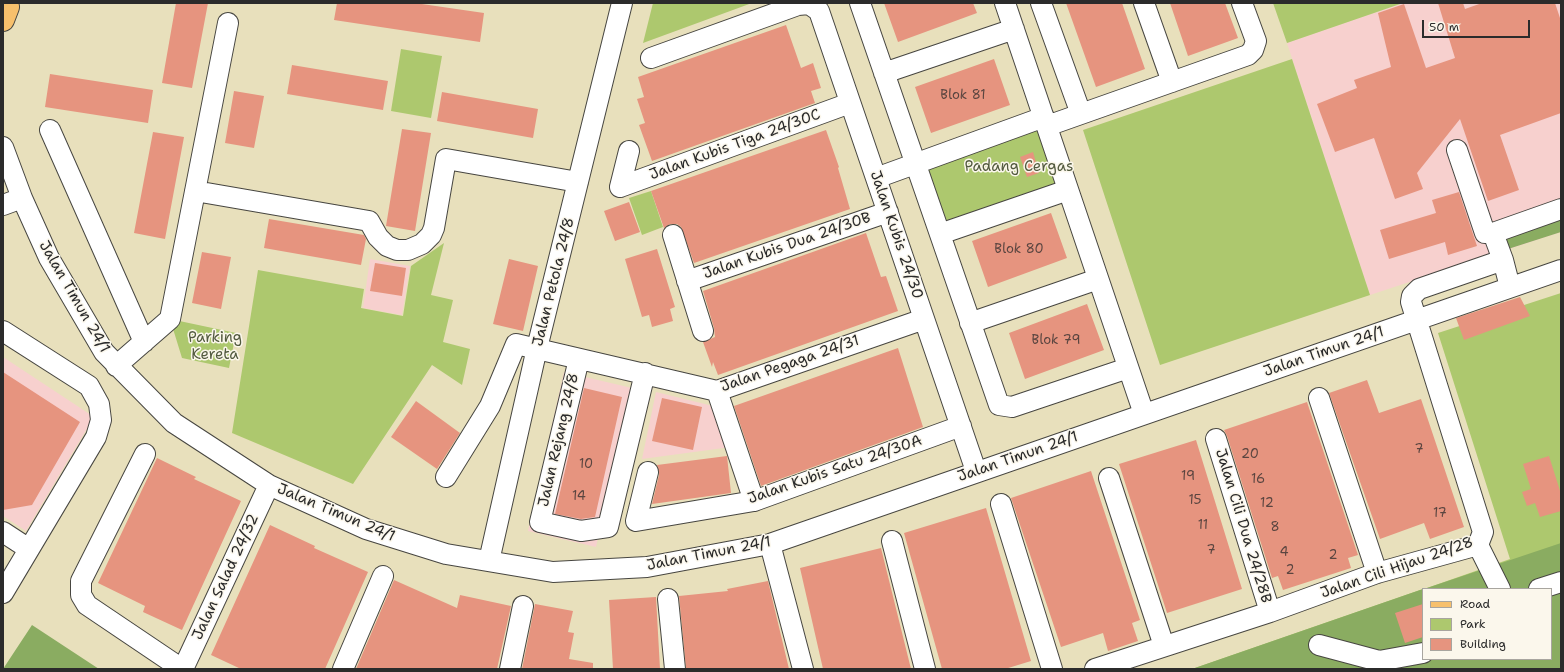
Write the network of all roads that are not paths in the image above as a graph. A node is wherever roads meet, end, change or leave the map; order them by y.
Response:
1 (622, 3) edge
2 (860, 3) edge
3 (1005, 3) edge
4 (1041, 3) edge
5 (1144, 3) edge
6 (1242, 3) edge
7 (809, 4) edge
8 (228, 23) dead end
9 (1014, 29) junction
10 (651, 58) dead end
11 (884, 73) junction
12 (1172, 82) junction
13 (850, 103) junction
14 (1081, 114) junction
15 (1045, 122) junction
16 (50, 130) dead end
17 (3, 147) edge
18 (1457, 150) dead end
19 (629, 151) dead end
20 (915, 164) junction
21 (876, 178) junction
22 (578, 182) junction
23 (1068, 190) junction
24 (195, 191) junction
25 (22, 198) junction
26 (3, 205) edge
27 (1561, 209) edge
28 (888, 212) junction
29 (1493, 233) junction
30 (940, 234) junction
31 (673, 235) dead end
32 (1502, 260) junction
33 (1561, 270) edge
34 (1098, 279) junction
35 (687, 281) junction
36 (1510, 286) junction
37 (924, 319) junction
38 (1416, 320) junction
39 (970, 323) junction
40 (3, 331) edge
41 (703, 331) dead end
42 (144, 342) junction
43 (537, 348) junction
44 (579, 359) junction
45 (116, 366) junction
46 (1128, 368) junction
47 (645, 373) junction
48 (717, 391) junction
49 (1319, 398) dead end
50 (1144, 414) junction
51 (961, 426) junction
52 (1216, 439) dead end
53 (145, 454) dead end
54 (976, 471) junction
55 (648, 472) dead end
56 (446, 477) dead end
57 (1109, 478) dead end
58 (269, 485) junction
59 (754, 501) junction
60 (1001, 504) dead end
61 (3, 532) edge
62 (892, 541) dead end
63 (770, 544) junction
64 (1478, 544) junction
65 (29, 549) junction
66 (489, 561) junction
67 (1376, 573) junction
68 (383, 576) dead end
69 (1561, 582) edge
70 (1493, 584) edge
71 (1542, 588) edge
72 (3, 593) edge
73 (668, 599) dead end
74 (523, 606) dead end
75 (1270, 612) junction
76 (1319, 645) dead end
77 (1164, 646) junction
78 (1422, 653) edge
79 (183, 669) edge
80 (342, 669) edge
81 (510, 669) edge
82 (675, 669) edge
83 (803, 669) edge
84 (925, 669) edge
85 (1052, 669) edge
86 (1095, 669) edge

1 - 22 street, Jalan Petola 24/8
2 - 11 street
3 - 9 street
4 - 14 street
5 - 12 street
6 - 12 street
7 - 10 street
7 - 13 street, Jalan Kubis 24/30
8 - 24 street
9 - 11 street
9 - 15 street
11 - 20 street
12 - 14 street
13 - 19 street, Jalan Kubis Tiga 24/30C
13 - 21 street, Jalan Kubis 24/30
14 - 15 street
15 - 20 street
15 - 23 street
16 - 42 street
17 - 25 street, Jalan Timun 24/1
18 - 29 street
20 - 21 street
20 - 30 street
21 - 28 street, Jalan Kubis 24/30
22 - 24 street
22 - 43 street, Jalan Petola 24/8
23 - 30 street
23 - 34 street
24 - 42 street
25 - 26 street
25 - 45 street, Jalan Timun 24/1
27 - 29 street
28 - 35 street, Jalan Kubis Dua 24/30B
28 - 37 street, Jalan Kubis 24/30
29 - 32 street
30 - 39 street
31 - 35 street
32 - 36 street
32 - 38 street, Jalan Cili Hijau 24/28
33 - 36 street, Jalan Timun 24/1
34 - 39 street
34 - 46 street
35 - 41 street
36 - 38 street, Jalan Timun 24/1
37 - 48 street, Jalan Pegaga 24/31
37 - 51 street, Jalan Kubis 24/30
38 - 50 street, Jalan Timun 24/1
38 - 64 street, Jalan Cili Hijau 24/28
39 - 46 street
40 - 65 street
42 - 45 street
43 - 44 street, Jalan Pegaga 24/31
43 - 56 street, Jalan Pegaga 24/31
43 - 66 street, Jalan Petola 24/8
44 - 47 street, Jalan Pegaga 24/31
44 - 47 street, Jalan Rejang 24/8
45 - 58 street, Jalan Timun 24/1
46 - 50 street
47 - 48 street, Jalan Pegaga 24/31
48 - 59 street
49 - 67 street
50 - 54 street, Jalan Timun 24/1
51 - 54 street, Jalan Kubis 24/30
51 - 59 street, Jalan Kubis Satu 24/30A
52 - 75 street, Jalan Cili Dua 24/28B
53 - 79 street
54 - 63 street, Jalan Timun 24/1
55 - 59 street, Jalan Kubis Satu 24/30A
57 - 77 street
58 - 66 street, Jalan Timun 24/1
58 - 79 street, Jalan Salad 24/32
60 - 85 street
61 - 65 street
62 - 84 street
63 - 66 street, Jalan Timun 24/1
63 - 83 street
64 - 67 street, Jalan Cili Hijau 24/28
64 - 70 street
65 - 72 street
67 - 75 street, Jalan Cili Hijau 24/28
68 - 80 street
69 - 71 street
73 - 82 street
74 - 81 street
75 - 77 street, Jalan Cili Hijau 24/28
76 - 78 street
77 - 86 street, Jalan Cili Hijau 24/28

